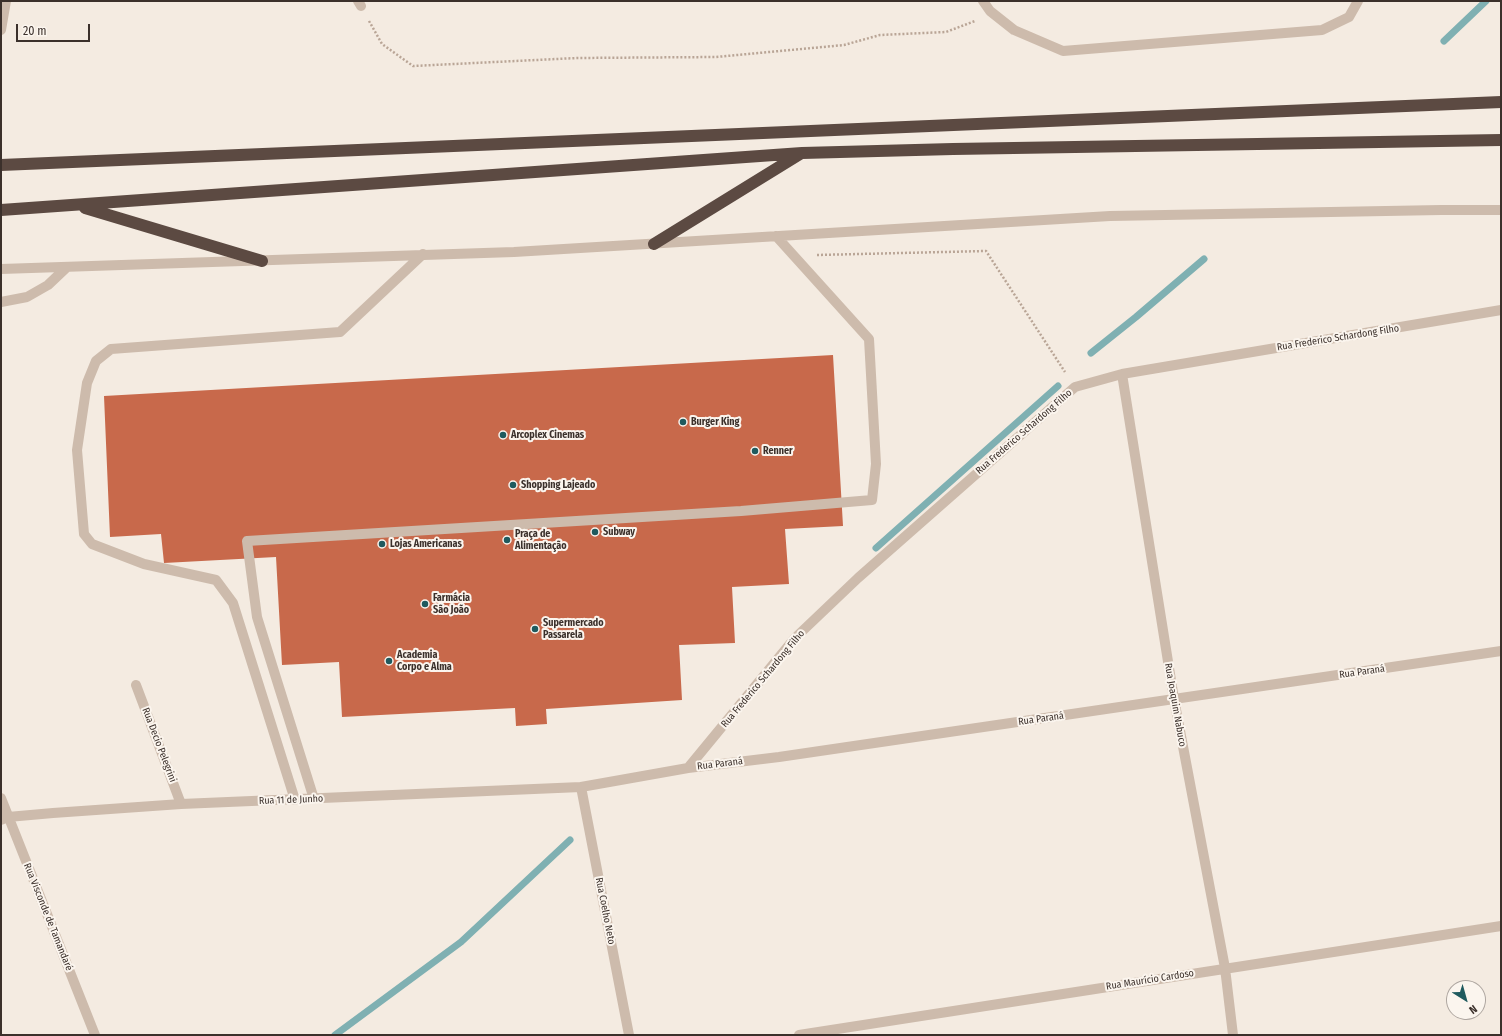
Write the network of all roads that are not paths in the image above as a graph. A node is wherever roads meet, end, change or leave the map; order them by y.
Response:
1 (6, 1) edge
2 (983, 1) edge
3 (1358, 1) edge
4 (1, 30) edge
5 (1501, 102) edge
6 (1501, 140) edge
7 (802, 153) junction
8 (1, 165) edge
9 (78, 206) junction
10 (1, 210) edge
11 (1501, 210) edge
12 (776, 236) junction
13 (654, 244) junction
14 (423, 254) junction
15 (262, 261) junction
16 (67, 267) junction
17 (1, 269) edge
18 (1, 302) edge
19 (1501, 310) edge
20 (1122, 374) junction
21 (1501, 652) edge
22 (136, 685) dead end
23 (1174, 699) junction
24 (688, 768) junction
25 (581, 787) junction
26 (1, 798) edge
27 (295, 800) junction
28 (314, 800) junction
29 (181, 804) junction
30 (5, 819) edge
31 (1501, 926) edge
32 (1225, 968) junction
33 (95, 1035) edge
34 (629, 1035) edge
35 (799, 1035) edge
36 (1233, 1035) edge

1 - 4 street
2 - 3 street
5 - 8 highway
6 - 7 highway
7 - 9 highway
7 - 13 highway
9 - 10 highway
9 - 15 highway
11 - 12 street
12 - 13 street
12 - 28 street
13 - 14 street
14 - 15 street
14 - 27 street
15 - 16 street
16 - 17 street
16 - 18 street
19 - 20 street, Rua Frederico Schardong Filho
20 - 23 street, Rua Joaquim Nabuco
20 - 24 street, Rua Frederico Schardong Filho
21 - 23 street, Rua Paraná
22 - 29 street, Rua Decio Pelegrini
23 - 24 street, Rua Paraná
23 - 32 street, Rua Joaquim Nabuco
24 - 25 street, Rua Paraná
25 - 28 street, Rua 11 de Junho
25 - 34 street, Rua Coelho Neto
26 - 30 street, Rua Visconde de Tamandaré
27 - 28 street, Rua 11 de Junho
27 - 29 street, Rua 11 de Junho
29 - 30 street, Rua 11 de Junho
30 - 33 street, Rua Visconde de Tamandaré
31 - 32 street, Rua Maurício Cardoso
32 - 35 street, Rua Maurício Cardoso
32 - 36 street, Rua Joaquim Nabuco

